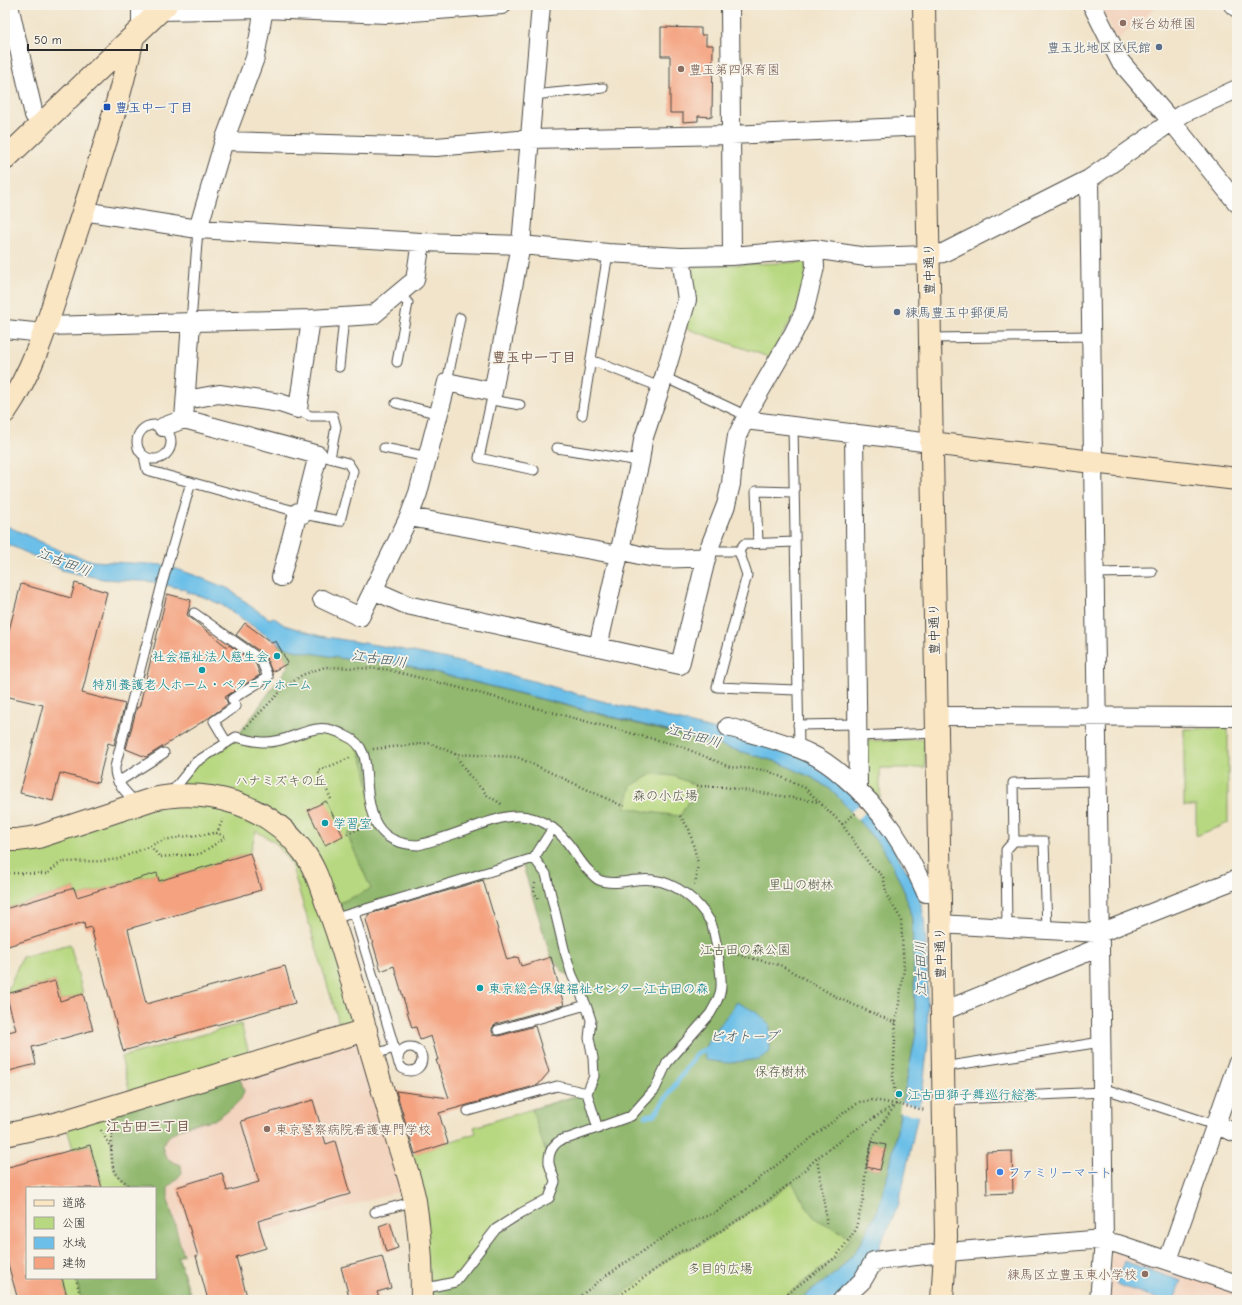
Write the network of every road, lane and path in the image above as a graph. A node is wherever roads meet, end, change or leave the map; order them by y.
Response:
1 (9, 5) edge
2 (502, 5) edge
3 (541, 5) edge
4 (730, 5) edge
5 (924, 5) edge
6 (1092, 5) edge
7 (1233, 5) edge
8 (155, 7) edge
9 (1237, 8) edge
10 (264, 9) junction
11 (137, 33) junction
12 (602, 88) dead end
13 (1237, 89) edge
14 (533, 95) junction
15 (1172, 122) junction
16 (41, 124) junction
17 (926, 126) junction
18 (731, 134) junction
19 (530, 139) junction
20 (224, 141) junction
21 (5, 159) edge
22 (1089, 179) junction
23 (1237, 203) edge
24 (83, 211) junction
25 (198, 229) junction
26 (421, 242) junction
27 (521, 245) junction
28 (814, 249) junction
29 (608, 253) junction
30 (929, 255) junction
31 (732, 256) junction
32 (681, 257) junction
33 (399, 294) junction
34 (344, 318) junction
35 (460, 318) dead end
36 (311, 319) junction
37 (191, 324) junction
38 (5, 329) edge
39 (44, 330) junction
40 (1092, 336) junction
41 (930, 338) junction
42 (591, 360) junction
43 (397, 362) dead end
44 (340, 367) dead end
45 (448, 382) junction
46 (662, 382) junction
47 (492, 396) junction
48 (186, 400) junction
49 (396, 403) dead end
50 (520, 405) dead end
51 (298, 409) junction
52 (5, 412) edge
53 (439, 414) junction
54 (582, 415) dead end
55 (746, 418) junction
56 (184, 419) junction
57 (793, 426) junction
58 (163, 427) junction
59 (854, 433) junction
60 (931, 443) junction
61 (384, 448) dead end
62 (557, 448) dead end
63 (144, 456) junction
64 (324, 457) junction
65 (428, 457) junction
66 (640, 461) junction
67 (1094, 462) junction
68 (534, 470) dead end
69 (1237, 479) edge
70 (191, 482) junction
71 (794, 492) junction
72 (300, 513) junction
73 (409, 517) junction
74 (795, 542) junction
75 (758, 543) junction
76 (739, 551) junction
77 (619, 552) junction
78 (708, 554) junction
79 (1152, 572) dead end
80 (1095, 573) junction
81 (281, 578) dead end
82 (373, 590) junction
83 (322, 599) dead end
84 (194, 613) dead end
85 (598, 648) junction
86 (797, 690) junction
87 (1097, 717) junction
88 (1237, 717) edge
89 (798, 725) junction
90 (936, 725) junction
91 (728, 727) dead end
92 (857, 730) junction
93 (242, 731) dead end
94 (227, 743) junction
95 (799, 748) junction
96 (363, 752) junction
97 (164, 754) dead end
98 (455, 754) junction
99 (1098, 781) junction
100 (118, 782) junction
101 (697, 786) dead end
102 (858, 789) junction
103 (168, 796) junction
104 (331, 799) dead end
105 (232, 802) junction
106 (820, 802) junction
107 (138, 805) junction
108 (625, 807) dead end
109 (854, 815) dead end
110 (520, 816) junction
111 (680, 816) dead end
112 (375, 822) junction
113 (842, 824) junction
114 (553, 828) junction
115 (217, 833) junction
116 (348, 834) dead end
117 (5, 840) edge
118 (1014, 841) junction
119 (150, 846) junction
120 (534, 858) junction
121 (5, 873) edge
122 (1237, 879) edge
123 (939, 893) junction
124 (694, 901) junction
125 (354, 913) junction
126 (333, 919) junction
127 (939, 924) junction
128 (1007, 928) junction
129 (1047, 930) junction
130 (1100, 940) junction
131 (717, 950) junction
132 (586, 1005) junction
133 (941, 1012) junction
134 (896, 1023) junction
135 (498, 1030) dead end
136 (376, 1038) junction
137 (1101, 1042) junction
138 (394, 1048) junction
139 (398, 1060) dead end
140 (1237, 1064) edge
141 (943, 1067) junction
142 (1102, 1090) junction
143 (587, 1093) junction
144 (896, 1104) junction
145 (936, 1105) junction
146 (112, 1107) junction
147 (468, 1111) dead end
148 (91, 1113) junction
149 (1215, 1125) junction
150 (598, 1129) junction
151 (1237, 1133) edge
152 (5, 1135) edge
153 (112, 1150) junction
154 (817, 1158) junction
155 (128, 1187) edge
156 (414, 1201) junction
157 (375, 1212) dead end
158 (826, 1224) dead end
159 (1104, 1240) junction
160 (945, 1253) junction
161 (1168, 1260) junction
162 (76, 1279) edge
163 (1237, 1284) edge
164 (422, 1294) edge
165 (85, 1300) edge
166 (575, 1300) edge
167 (613, 1300) edge
168 (779, 1300) edge
169 (842, 1300) edge
170 (942, 1300) edge
171 (1098, 1300) edge

1 - 16 street
2 - 10 street
3 - 14 street
4 - 18 street
5 - 17 street, 豊中通り
6 - 15 street
7 - 9 street
8 - 10 street
8 - 11 street
10 - 20 street
11 - 16 street
11 - 24 street
12 - 14 lane
13 - 15 street
14 - 19 street
15 - 22 street
15 - 23 street
16 - 21 street
17 - 18 street
17 - 30 street, 豊中通り
18 - 19 street
18 - 31 street
19 - 20 street
19 - 27 street
20 - 25 street
22 - 30 street
22 - 40 street
24 - 25 street
24 - 39 street
25 - 26 street
25 - 37 lane
26 - 27 street
26 - 33 street
27 - 29 street
27 - 47 street
28 - 30 street
28 - 31 street
28 - 55 street
29 - 32 street
29 - 42 lane
30 - 41 street, 豊中通り
31 - 32 street
32 - 46 street
33 - 34 street
33 - 43 lane
34 - 36 street
34 - 44 lane
35 - 45 lane
36 - 37 street
36 - 51 street
37 - 39 street
37 - 48 street
38 - 39 street
39 - 52 street
40 - 41 lane
40 - 67 street
41 - 60 street, 豊中通り
42 - 46 lane
42 - 54 lane
45 - 47 street
45 - 53 street
46 - 55 lane
46 - 66 street
47 - 50 lane
47 - 68 lane
48 - 51 street
48 - 56 street
49 - 53 lane
51 - 64 lane
53 - 65 street
55 - 57 street
55 - 78 street
56 - 58 street
56 - 64 street
57 - 59 street
57 - 71 lane
58 - 63 lane
58 - 63 lane
59 - 60 street
59 - 92 street
60 - 67 street
60 - 90 street, 豊中通り
61 - 65 lane
62 - 66 lane
63 - 70 lane
64 - 72 street
64 - 72 lane
65 - 73 street
66 - 77 street
67 - 69 street
67 - 80 street
70 - 72 lane
70 - 100 lane
71 - 74 lane
71 - 75 lane
72 - 81 street
73 - 77 street
73 - 82 street
74 - 75 lane
74 - 86 lane
75 - 76 lane
76 - 78 lane
76 - 86 lane
77 - 78 street
77 - 85 street
78 - 85 street
79 - 80 lane
80 - 87 street
82 - 83 street
82 - 85 street
84 - 94 lane
86 - 89 lane
87 - 88 street
87 - 90 street
87 - 99 street
89 - 92 lane
89 - 95 lane
90 - 92 lane
90 - 123 street, 豊中通り
91 - 95 street
92 - 102 street
93 - 106 path
94 - 96 lane
94 - 103 lane
95 - 102 street
96 - 98 path
96 - 104 path
96 - 112 lane
97 - 100 lane
98 - 108 path
98 - 110 path
99 - 118 lane
99 - 130 street
100 - 107 lane
101 - 106 path
102 - 123 street
103 - 105 street
103 - 107 street
105 - 115 path
105 - 126 street
106 - 113 path
107 - 117 street
109 - 113 path
110 - 112 lane
110 - 114 lane
111 - 124 path
112 - 116 path
113 - 134 path
114 - 120 lane
114 - 124 lane
115 - 119 path
115 - 119 path
118 - 128 lane
118 - 129 lane
119 - 121 path
120 - 125 lane
120 - 132 lane
122 - 130 street
123 - 127 street, 豊中通り
124 - 131 lane
125 - 126 lane
125 - 136 lane
126 - 136 street
127 - 128 street
127 - 133 street, 豊中通り
128 - 129 street
129 - 130 street
130 - 133 street
130 - 137 street
131 - 134 path
131 - 150 lane
132 - 135 lane
132 - 143 lane
133 - 141 street, 豊中通り
134 - 144 path
136 - 138 lane
136 - 138 lane
136 - 146 street
136 - 156 street
137 - 141 lane
137 - 142 street
138 - 139 lane
140 - 149 street
141 - 145 street, 豊中通り
142 - 145 lane
142 - 149 lane
142 - 159 street
143 - 147 lane
143 - 150 lane
144 - 145 path
144 - 154 path
144 - 166 path
144 - 168 path
145 - 160 street, 豊中通り
146 - 148 street
146 - 153 path
148 - 152 street
148 - 153 path
149 - 151 street
149 - 161 street
150 - 164 lane
153 - 155 path
154 - 158 path
154 - 167 path
156 - 157 lane
156 - 164 street
159 - 160 street
159 - 161 street
159 - 171 street
160 - 169 street
160 - 170 street, 豊中通り
161 - 163 street
162 - 165 path

